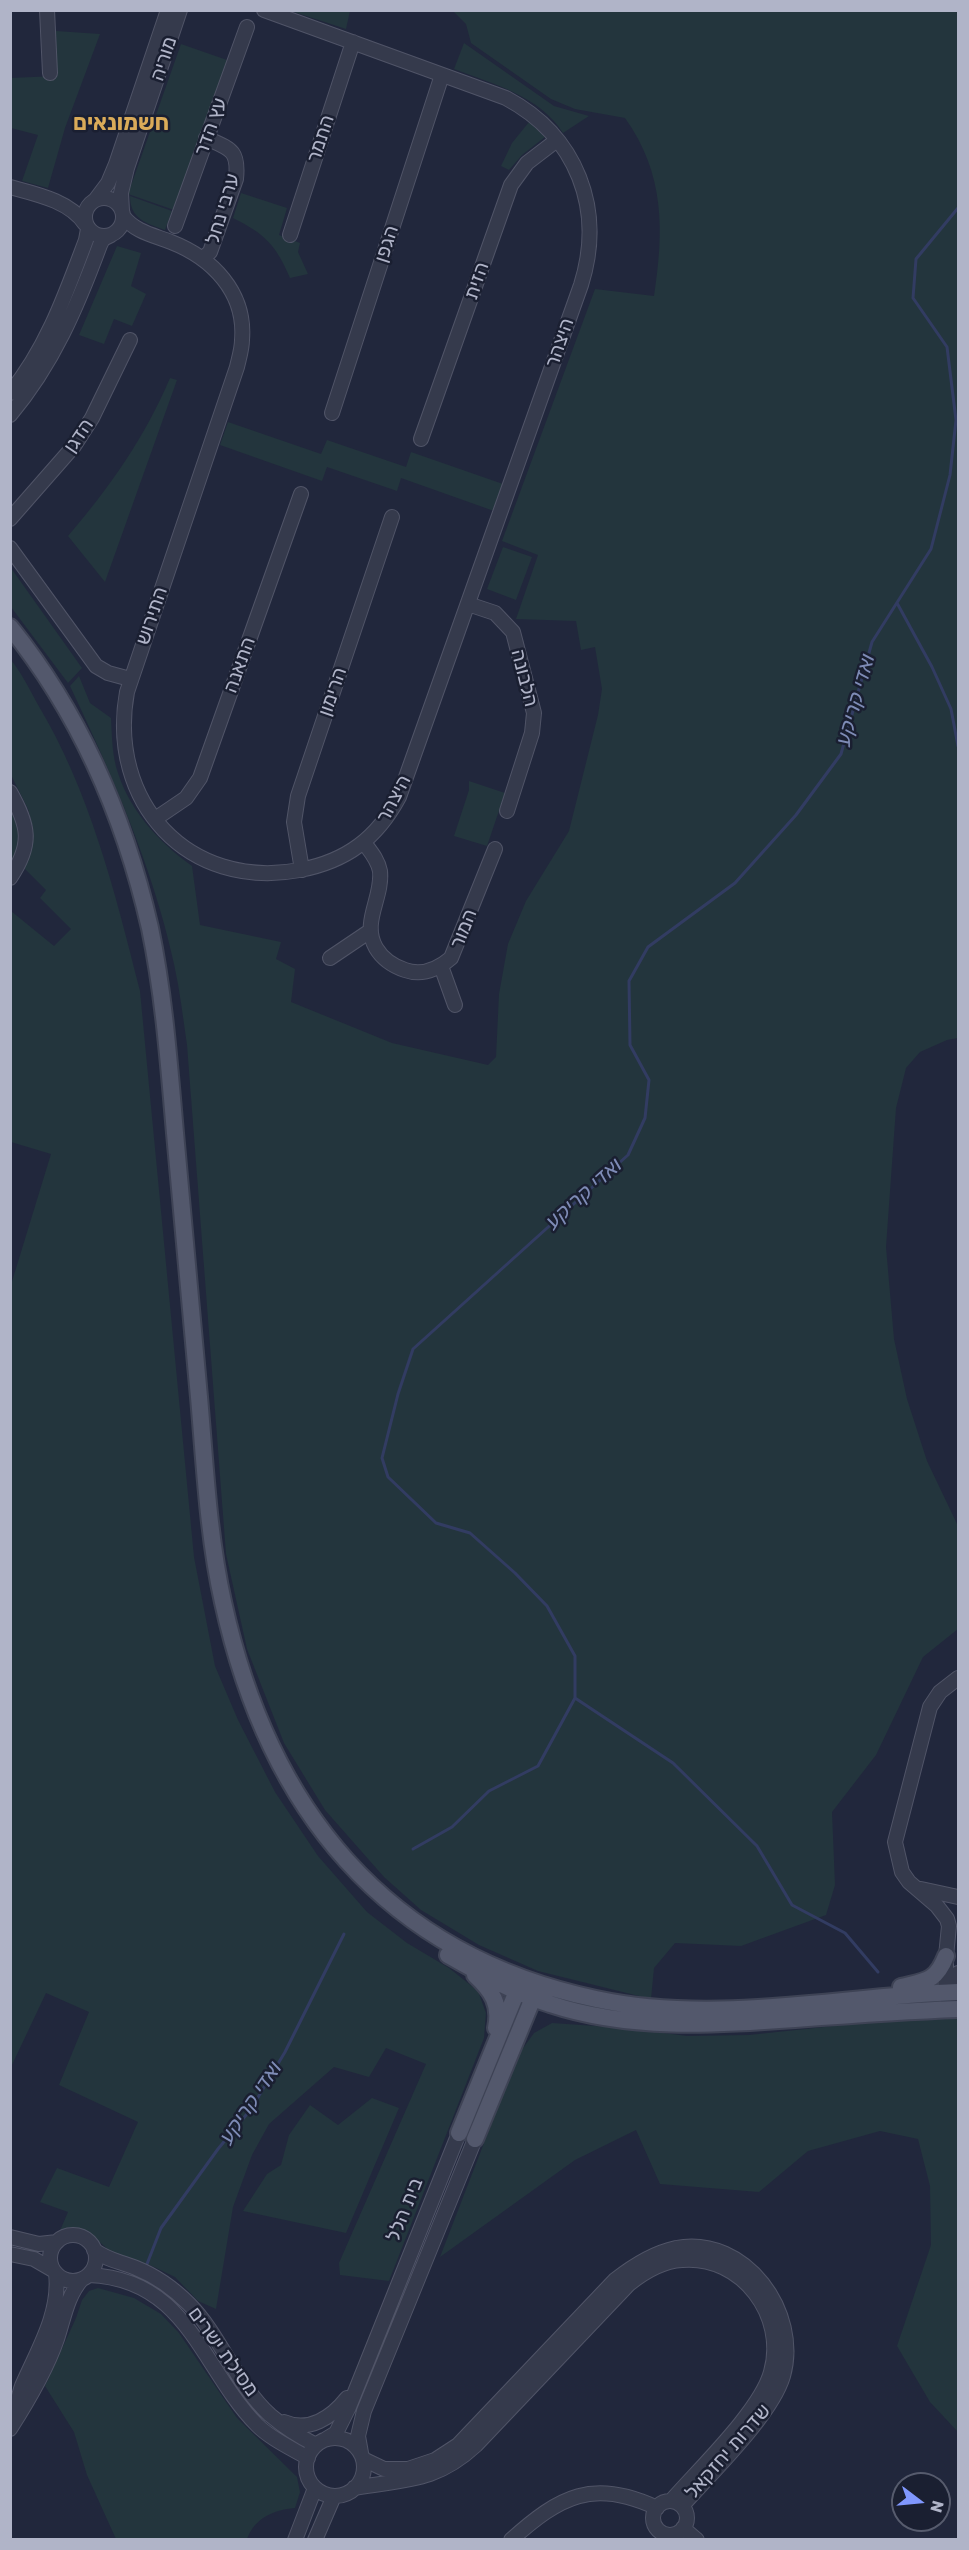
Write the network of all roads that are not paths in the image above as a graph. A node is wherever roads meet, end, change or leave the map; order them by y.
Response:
1 (47, 10) edge
2 (168, 10) edge
3 (180, 10) edge
4 (264, 10) edge
5 (246, 27) dead end
6 (353, 42) junction
7 (50, 74) dead end
8 (442, 75) junction
9 (206, 138) junction
10 (557, 140) junction
11 (10, 187) edge
12 (48, 199) junction
13 (94, 200) junction
14 (123, 213) junction
15 (87, 226) junction
16 (175, 226) dead end
17 (114, 234) junction
18 (146, 234) junction
19 (290, 236) dead end
20 (203, 258) junction
21 (130, 340) dead end
22 (10, 393) edge
23 (332, 413) dead end
24 (10, 415) edge
25 (421, 439) dead end
26 (301, 494) dead end
27 (392, 517) dead end
28 (10, 519) edge
29 (10, 548) edge
30 (468, 604) junction
31 (10, 627) edge
32 (10, 642) edge
33 (130, 679) junction
34 (10, 792) edge
35 (507, 810) dead end
36 (155, 819) junction
37 (364, 843) junction
38 (495, 849) dead end
39 (302, 870) junction
40 (10, 878) edge
41 (370, 931) junction
42 (330, 958) dead end
43 (441, 966) junction
44 (455, 1005) dead end
45 (958, 1678) edge
46 (914, 1886) junction
47 (958, 1897) edge
48 (946, 1956) junction
49 (462, 1963) junction
50 (958, 1973) edge
51 (531, 1980) junction
52 (517, 1991) junction
53 (532, 1998) junction
54 (954, 1999) edge
55 (823, 2003) junction
56 (572, 2010) junction
57 (514, 2045) junction
58 (486, 2067) junction
59 (459, 2133) joint
60 (475, 2139) joint
61 (10, 2237) edge
62 (57, 2242) junction
63 (94, 2250) junction
64 (10, 2254) edge
65 (55, 2271) junction
66 (85, 2277) junction
67 (537, 2372) junction
68 (358, 2384) junction
69 (22, 2388) edge
70 (270, 2414) junction
71 (11, 2428) edge
72 (321, 2442) junction
73 (362, 2456) junction
74 (308, 2458) junction
75 (315, 2488) junction
76 (354, 2488) junction
77 (334, 2496) junction
78 (676, 2503) junction
79 (657, 2508) junction
80 (683, 2528) junction
81 (657, 2535) edge
82 (295, 2540) edge
83 (315, 2540) edge
84 (511, 2540) edge
85 (698, 2540) edge

1 - 7 street
2 - 13 street, מוריה
3 - 14 street, מוריה
4 - 6 street, היצהר
5 - 9 street, עץ הדר
6 - 8 street, היצהר
6 - 19 street, התמר
8 - 10 street, היצהר
8 - 23 street, הגפן
9 - 16 street, עץ הדר
9 - 20 street, ערבי נחל
10 - 25 street, הזית
10 - 30 street, היצהר
11 - 12 street
12 - 13 street
12 - 15 street
13 - 14 street
13 - 15 street
14 - 17 street
14 - 18 street, התירוש
15 - 17 street
15 - 22 street
17 - 18 street, התירוש
17 - 24 street
18 - 20 street, התירוש
20 - 33 street, התירוש
21 - 28 street, הדגן
26 - 36 street, התאנה
27 - 39 street, הרימון
29 - 33 street
30 - 35 street, הלבונה
30 - 37 street, היצהר
31 - 51 main road
32 - 49 main road
33 - 36 street, התירוש
34 - 40 street
36 - 39 street, התירוש
37 - 39 street, התירוש
37 - 41 street
38 - 43 street, המור
41 - 42 street
41 - 43 street, המור
43 - 44 street
45 - 46 street
46 - 47 street
46 - 48 street
48 - 54 street
48 - 55 main road
49 - 52 main road
49 - 58 main road
50 - 54 street
51 - 52 main road
51 - 53 main road
51 - 55 main road
52 - 53 main road
52 - 58 main road, בית הלל
53 - 56 main road
53 - 57 main road, בית הלל
54 - 55 main road
54 - 56 main road
56 - 57 main road
57 - 60 main road, בית הלל
58 - 59 main road, בית הלל
59 - 68 street, בית הלל
60 - 73 street, בית הלל
61 - 62 street
62 - 63 street
62 - 65 street
63 - 66 street
63 - 70 street, מסילת ישרים
64 - 65 street
65 - 66 street
65 - 69 street
66 - 69 street
66 - 74 street, מסילת ישרים
67 - 73 street
67 - 76 street
67 - 78 street
68 - 70 street
68 - 72 street, בית הלל
69 - 71 street
70 - 72 street, מסילת ישרים
72 - 73 street
72 - 74 street
73 - 76 street
74 - 75 street
75 - 77 street
75 - 82 street
76 - 77 street
77 - 83 street
78 - 79 street
78 - 80 street
79 - 81 street
79 - 84 street
80 - 81 street
80 - 85 street

